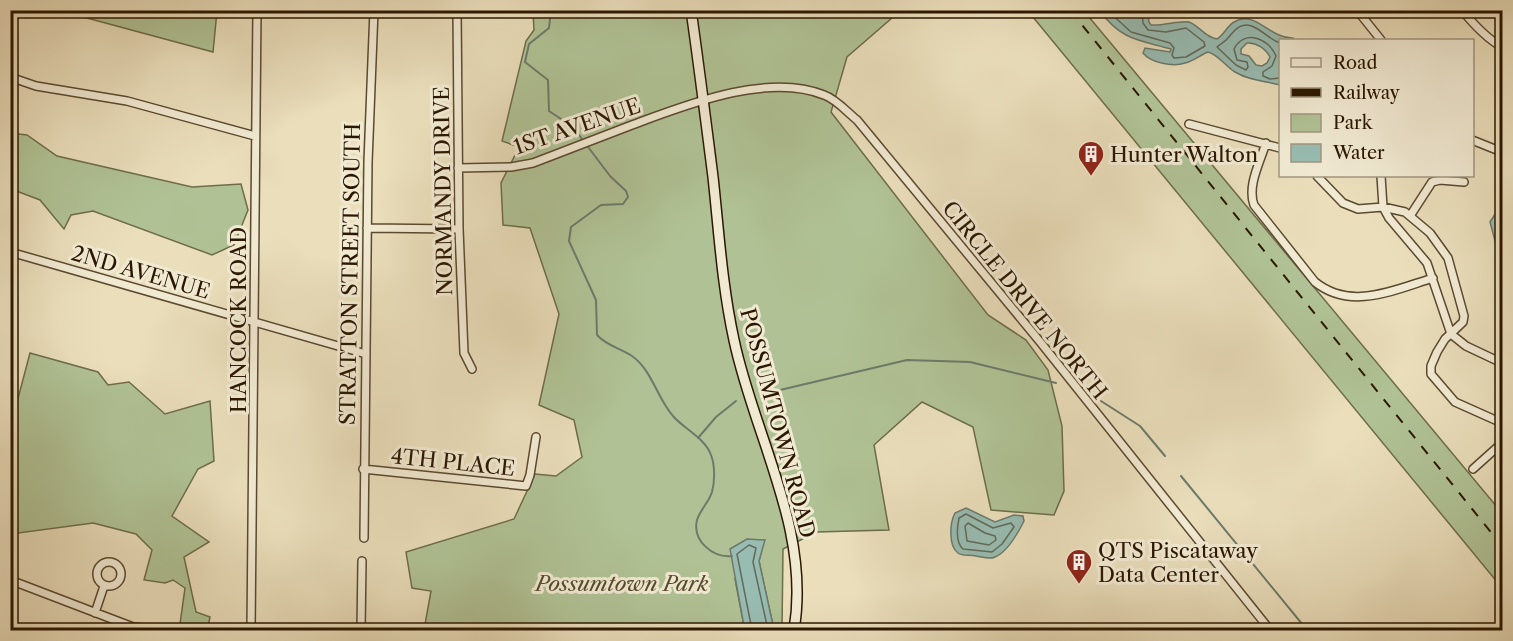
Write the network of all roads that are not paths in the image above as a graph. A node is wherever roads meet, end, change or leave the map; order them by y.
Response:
1 (257, 10) edge
2 (374, 10) edge
3 (457, 10) edge
4 (691, 10) edge
5 (1357, 10) edge
6 (1462, 10) edge
7 (1380, 39) edge
8 (1503, 47) edge
9 (10, 77) edge
10 (703, 100) junction
11 (1190, 124) dead end
12 (255, 136) junction
13 (1474, 140) edge
14 (1266, 143) junction
15 (1279, 147) edge
16 (1503, 152) edge
17 (458, 168) junction
18 (1318, 177) edge
19 (1381, 177) edge
20 (1464, 182) dead end
21 (1383, 207) junction
22 (1410, 216) junction
23 (367, 228) junction
24 (459, 229) junction
25 (10, 252) edge
26 (1433, 278) junction
27 (255, 322) junction
28 (1451, 334) junction
29 (366, 354) junction
30 (1503, 363) edge
31 (472, 369) dead end
32 (1503, 423) edge
33 (536, 437) dead end
34 (1503, 443) edge
35 (363, 469) junction
36 (1473, 469) dead end
37 (363, 538) dead end
38 (362, 561) dead end
39 (10, 580) edge
40 (104, 586) dead end
41 (95, 613) junction
42 (162, 630) edge
43 (251, 630) edge
44 (361, 630) edge
45 (794, 630) edge
46 (1270, 630) edge

1 - 12 street, HANCOCK ROAD
2 - 23 street, STRATTON STREET SOUTH
3 - 17 street, NORMANDY DRIVE
4 - 10 main road, POSSUMTOWN ROAD
5 - 7 street
6 - 8 street
9 - 12 street
10 - 17 street, 1ST AVENUE
10 - 45 main road, POSSUMTOWN ROAD
10 - 46 street, CIRCLE DRIVE NORTH
11 - 14 street
12 - 27 street, HANCOCK ROAD
13 - 16 street
14 - 15 street
14 - 26 street
17 - 24 street, NORMANDY DRIVE
18 - 21 street
19 - 21 street
20 - 22 street
21 - 22 street
21 - 26 street
22 - 28 street
23 - 24 street
23 - 29 street, STRATTON STREET SOUTH
24 - 31 street, NORMANDY DRIVE
25 - 27 street, 2ND AVENUE
26 - 28 street
27 - 29 street, 2ND AVENUE
27 - 43 street, HANCOCK ROAD
28 - 30 street
28 - 32 street
29 - 35 street, STRATTON STREET SOUTH
33 - 35 street, 4TH PLACE
34 - 36 street
35 - 37 street, STRATTON STREET SOUTH
38 - 44 street
39 - 41 street
40 - 41 street
41 - 42 street

